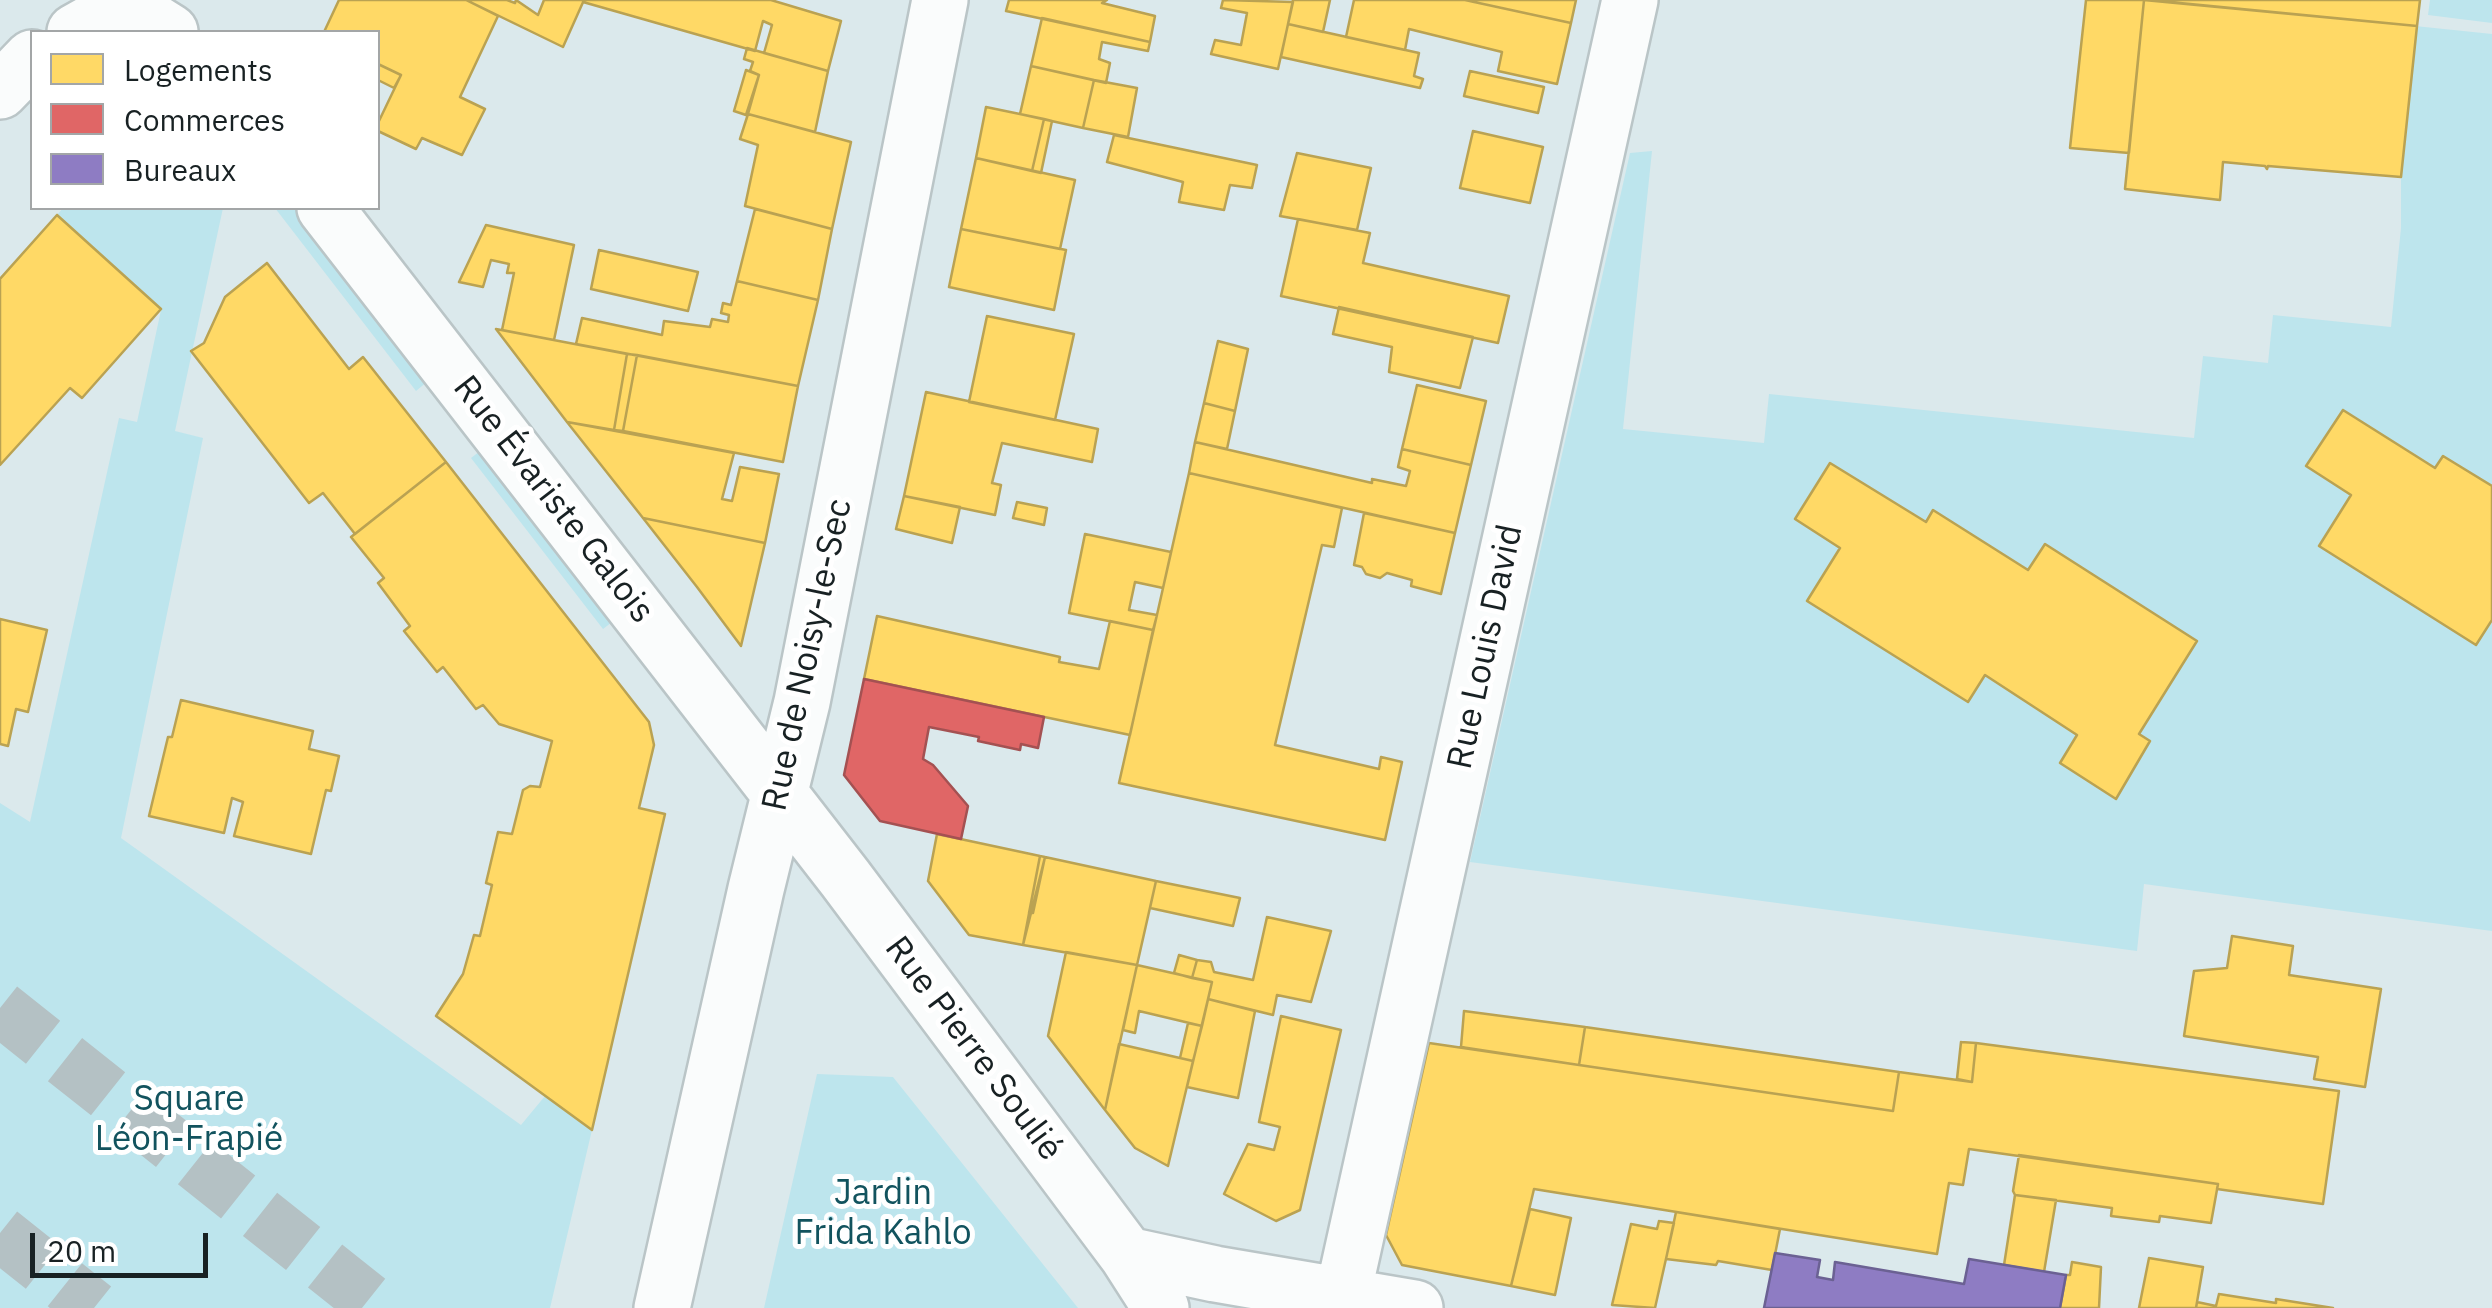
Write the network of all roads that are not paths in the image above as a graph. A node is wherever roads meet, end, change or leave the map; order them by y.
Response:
1 (940, 0) edge
2 (1630, 0) edge
3 (125, 1) edge
4 (78, 30) edge
5 (167, 30) edge
6 (30, 60) edge
7 (0, 91) edge
8 (328, 210) edge
9 (779, 795) junction
10 (1128, 1255) junction
11 (1343, 1294) junction
12 (662, 1308) edge
13 (1161, 1308) edge
14 (1415, 1308) edge

1 - 9 street, Rue de Noisy-le-Sec
2 - 11 street, Rue Louis David
3 - 4 street
3 - 5 street
6 - 7 street
8 - 9 street, Rue Évariste Galois
9 - 10 street, Rue Pierre Soulié
9 - 12 street, Rue de Noisy-le-Sec
10 - 11 street
10 - 13 street, Rue Pierre Soulié
11 - 14 street

